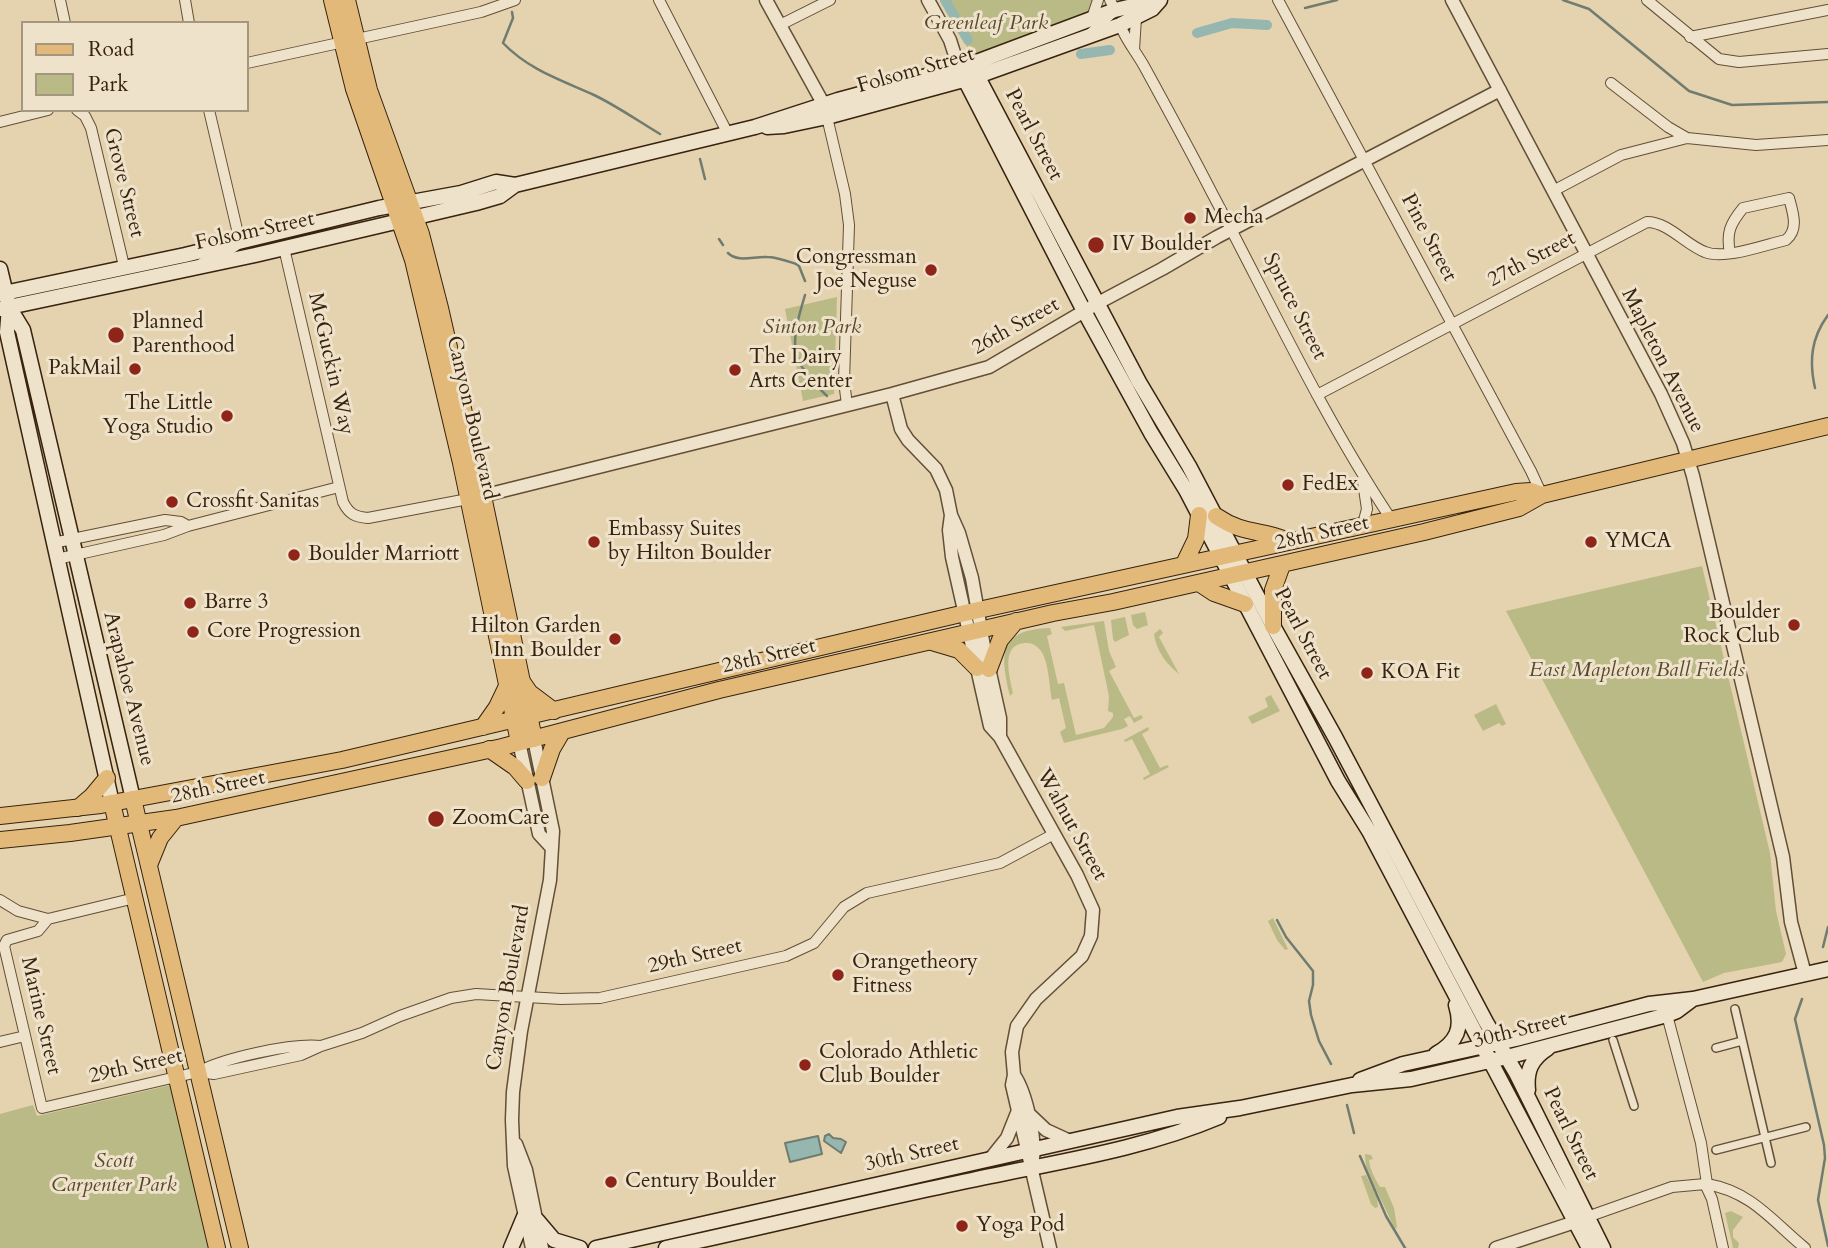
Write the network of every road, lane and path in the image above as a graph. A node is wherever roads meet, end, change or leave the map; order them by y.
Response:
1 (60, 0) edge
2 (184, 0) edge
3 (332, 0) edge
4 (347, 0) edge
5 (515, 0) edge
6 (659, 0) edge
7 (766, 0) edge
8 (830, 0) edge
9 (928, 0) edge
10 (1098, 0) edge
11 (1278, 0) edge
12 (1452, 0) edge
13 (1647, 0) edge
14 (1155, 1) edge
15 (1112, 4) edge
16 (1828, 10) edge
17 (1092, 18) junction
18 (1136, 18) junction
19 (65, 21) edge
20 (189, 21) edge
21 (779, 25) junction
22 (1122, 30) junction
23 (1087, 37) junction
24 (1690, 37) junction
25 (349, 41) junction
26 (1134, 50) junction
27 (1828, 54) edge
28 (248, 63) edge
29 (968, 72) junction
30 (1611, 83) dead end
31 (1500, 90) junction
32 (825, 111) junction
33 (40, 112) edge
34 (80, 112) edge
35 (209, 112) edge
36 (0, 122) edge
37 (728, 134) junction
38 (1687, 138) junction
39 (1828, 140) edge
40 (1365, 161) junction
41 (1011, 168) junction
42 (1553, 191) junction
43 (405, 212) junction
44 (1050, 214) junction
45 (1231, 230) junction
46 (240, 242) junction
47 (284, 248) junction
48 (1586, 253) junction
49 (1730, 253) junction
50 (124, 266) junction
51 (198, 266) junction
52 (0, 269) edge
53 (4, 301) edge
54 (1098, 303) junction
55 (1084, 311) junction
56 (1452, 325) junction
57 (1114, 365) junction
58 (892, 394) junction
59 (1317, 395) junction
60 (847, 405) junction
61 (1166, 426) junction
62 (1828, 426) edge
63 (1689, 459) junction
64 (1360, 471) junction
65 (339, 487) junction
66 (1542, 495) junction
67 (475, 497) junction
68 (1208, 515) junction
69 (1391, 519) junction
70 (1363, 524) junction
71 (188, 526) junction
72 (71, 540) junction
73 (1289, 541) junction
74 (53, 543) junction
75 (1228, 554) junction
76 (74, 555) junction
77 (57, 559) junction
78 (1184, 564) junction
79 (1282, 565) junction
80 (1238, 574) junction
81 (1199, 583) junction
82 (1245, 604) junction
83 (971, 612) junction
84 (1016, 621) junction
85 (1273, 626) junction
86 (975, 631) junction
87 (930, 642) junction
88 (983, 668) junction
89 (515, 682) junction
90 (554, 711) junction
91 (522, 718) junction
92 (483, 727) junction
93 (562, 732) junction
94 (526, 740) junction
95 (489, 749) junction
96 (107, 778) junction
97 (535, 779) junction
98 (133, 799) junction
99 (113, 803) junction
100 (78, 808) junction
101 (0, 816) edge
102 (176, 818) junction
103 (139, 824) junction
104 (118, 827) junction
105 (1054, 834) junction
106 (0, 839) edge
107 (149, 865) junction
108 (135, 898) junction
109 (0, 900) edge
110 (48, 919) junction
111 (1828, 970) edge
112 (1805, 974) junction
113 (1447, 977) junction
114 (528, 996) junction
115 (1693, 999) junction
116 (1735, 1009) dead end
117 (1667, 1015) junction
118 (24, 1036) junction
119 (1613, 1040) dead end
120 (1742, 1041) junction
121 (0, 1042) edge
122 (1491, 1044) junction
123 (1554, 1045) junction
124 (1716, 1048) dead end
125 (1507, 1057) junction
126 (1426, 1060) junction
127 (1492, 1061) junction
128 (198, 1072) junction
129 (178, 1077) junction
130 (1352, 1085) junction
131 (1531, 1101) junction
132 (1634, 1106) dead end
133 (42, 1108) joint
134 (1240, 1108) junction
135 (1022, 1112) junction
136 (1806, 1127) dead end
137 (1765, 1138) junction
138 (1070, 1141) junction
139 (1030, 1149) junction
140 (1716, 1150) dead end
141 (991, 1158) junction
142 (1772, 1163) dead end
143 (1032, 1167) junction
144 (1706, 1184) junction
145 (531, 1219) junction
146 (1581, 1219) junction
147 (217, 1248) edge
148 (240, 1248) edge
149 (512, 1248) edge
150 (532, 1248) edge
151 (542, 1248) edge
152 (580, 1248) edge
153 (596, 1248) edge
154 (666, 1248) edge
155 (1050, 1248) edge
156 (1496, 1248) edge
157 (1589, 1248) edge
158 (1603, 1248) edge
159 (1723, 1248) edge
160 (1805, 1248) edge

1 - 19 street
2 - 20 street
3 - 25 main road, Canyon Boulevard
4 - 25 main road, Canyon Boulevard
5 - 25 street
6 - 37 street
7 - 21 street
8 - 21 street
9 - 29 street, Pearl Street
10 - 17 street
11 - 40 street, Pine Street
12 - 31 street, Mapleton Avenue
13 - 24 street
14 - 15 main road, Folsom Street
14 - 18 main road, Folsom Street
14 - 22 street
15 - 17 main road, Folsom Street
15 - 23 street
16 - 24 street
17 - 29 main road, Folsom Street
18 - 22 main road, Folsom Street
18 - 26 street
21 - 32 street
22 - 23 main road, Folsom Street
22 - 26 street, Spruce Street
23 - 29 main road, Folsom Street
24 - 27 street
25 - 28 street
25 - 43 main road, Canyon Boulevard
26 - 45 street, Spruce Street
29 - 32 main road, Folsom Street
29 - 41 main road, Pearl Street
29 - 44 main road, Pearl Street
30 - 38 street
31 - 40 street, 26th Street
31 - 42 street, Mapleton Avenue
32 - 37 main road, Folsom Street
32 - 60 street
33 - 36 street
34 - 50 street, Grove Street
35 - 46 street
37 - 43 main road, Folsom Street
38 - 39 street
38 - 42 street
40 - 45 street, 26th Street
40 - 56 street, Pine Street
41 - 44 main road
41 - 55 main road, Pearl Street
42 - 48 street, Mapleton Avenue
43 - 46 main road, Folsom Street
43 - 47 main road, Folsom Street
43 - 67 main road, Canyon Boulevard
44 - 54 main road, Pearl Street
45 - 54 street, 26th Street
45 - 59 street, Spruce Street
46 - 50 main road, Folsom Street
46 - 51 street
47 - 51 main road, Folsom Street
47 - 65 street, McGuckin Way
48 - 49 street, 27th Street
48 - 56 street, 27th Street
48 - 63 street, Mapleton Avenue
49 - 49 street, 27th Street
50 - 53 main road, Folsom Street
51 - 53 main road, Folsom Street
52 - 53 main road, Arapahoe Avenue
53 - 72 main road, Arapahoe Avenue
53 - 74 main road, Arapahoe Avenue
54 - 55 street, 26th Street
54 - 61 main road, Pearl Street
55 - 57 main road, Pearl Street
55 - 58 street, 26th Street
56 - 59 street, 27th Street
56 - 66 street, Pine Street
57 - 61 main road
57 - 68 main road, Pearl Street
58 - 60 street, 26th Street
58 - 83 street, Walnut Street
59 - 64 street, Spruce Street
60 - 67 street, 26th Street
61 - 68 main road, Pearl Street
62 - 63 main road, 28th Street
63 - 66 main road, 28th Street
63 - 112 street, Mapleton Avenue
64 - 69 street, Spruce Street
64 - 70 street, Spruce Street
65 - 67 street, McGuckin Way
65 - 71 street
66 - 69 main road, 28th Street
66 - 79 main road, 28th Street
67 - 89 main road, Canyon Boulevard
68 - 73 main road
68 - 75 main road, Pearl Street
68 - 78 main road
69 - 70 main road, 28th Street
70 - 73 main road, 28th Street
71 - 72 street
71 - 76 street
72 - 74 street
72 - 76 main road, Arapahoe Avenue
73 - 75 main road, 28th Street
74 - 77 main road, Arapahoe Avenue
75 - 78 main road, 28th Street
75 - 80 main road, Pearl Street
76 - 77 street
76 - 98 main road, Arapahoe Avenue
77 - 96 main road, Arapahoe Avenue
78 - 83 main road, 28th Street
79 - 80 main road, 28th Street
79 - 85 main road
80 - 81 main road, 28th Street
80 - 82 main road, Pearl Street
80 - 85 main road, Pearl Street
81 - 82 main road
81 - 84 main road, 28th Street
82 - 113 main road, Pearl Street
83 - 86 street, Walnut Street
83 - 90 main road, 28th Street
84 - 86 main road, 28th Street
84 - 88 main road
85 - 122 main road, Pearl Street
86 - 87 main road, 28th Street
86 - 88 street, Walnut Street
87 - 88 main road
87 - 93 main road, 28th Street
88 - 105 street, Walnut Street
89 - 90 main road
89 - 91 main road, Canyon Boulevard
89 - 92 main road
90 - 91 main road, 28th Street
91 - 92 main road, 28th Street
91 - 94 main road, Canyon Boulevard
92 - 98 main road, 28th Street
93 - 94 main road, 28th Street
93 - 97 main road
94 - 95 main road, 28th Street
94 - 97 street, Canyon Boulevard
95 - 97 main road
95 - 102 main road, 28th Street
96 - 99 main road, Arapahoe Avenue
96 - 100 main road
97 - 114 street, Canyon Boulevard
98 - 99 main road, 28th Street
98 - 103 main road, Arapahoe Avenue
99 - 100 main road, 28th Street
99 - 104 main road, Arapahoe Avenue
100 - 101 main road, 28th Street
102 - 103 main road, 28th Street
102 - 107 main road
103 - 104 main road, 28th Street
103 - 107 main road, Arapahoe Avenue
104 - 106 main road, 28th Street
104 - 108 main road, Arapahoe Avenue
105 - 114 street, 29th Street
105 - 135 street, Walnut Street
107 - 128 main road, Arapahoe Avenue
108 - 110 street
108 - 129 main road, Arapahoe Avenue
109 - 110 street
110 - 118 street, Marine Street
111 - 112 main road, 30th Street
112 - 115 main road, 30th Street
113 - 122 main road, Pearl Street
113 - 126 main road
114 - 128 street, 29th Street
114 - 145 street, Canyon Boulevard
115 - 117 main road, 30th Street
115 - 122 main road, 30th Street
116 - 120 street
117 - 123 main road, 30th Street
117 - 144 street
118 - 121 street
118 - 133 street, Marine Street
119 - 132 street
120 - 124 street
120 - 137 street
122 - 125 main road, Pearl Street
122 - 126 main road, 30th Street
122 - 127 main road, Pearl Street
123 - 125 main road, 30th Street
123 - 131 main road
125 - 127 main road, 30th Street
125 - 131 main road, Pearl Street
126 - 130 main road, 30th Street
127 - 130 main road, 30th Street
127 - 146 main road, Pearl Street
128 - 129 street, 29th Street
128 - 148 main road, Arapahoe Avenue
129 - 133 street, 29th Street
129 - 147 main road, Arapahoe Avenue
130 - 134 main road, 30th Street
131 - 146 main road, Pearl Street
134 - 138 main road, 30th Street
134 - 143 main road, 30th Street
135 - 138 street
135 - 139 street, Walnut Street
135 - 141 street
136 - 137 street
137 - 140 street
137 - 142 street
138 - 139 main road, 30th Street
139 - 141 main road, 30th Street
139 - 143 street, Walnut Street
141 - 153 main road, 30th Street
143 - 154 main road, 30th Street
143 - 155 street, Walnut Street
144 - 146 street
144 - 159 street
144 - 160 street
145 - 149 main road
145 - 150 street, Canyon Boulevard
145 - 151 street, Canyon Boulevard
145 - 152 main road
146 - 156 street
146 - 157 main road
146 - 158 main road

